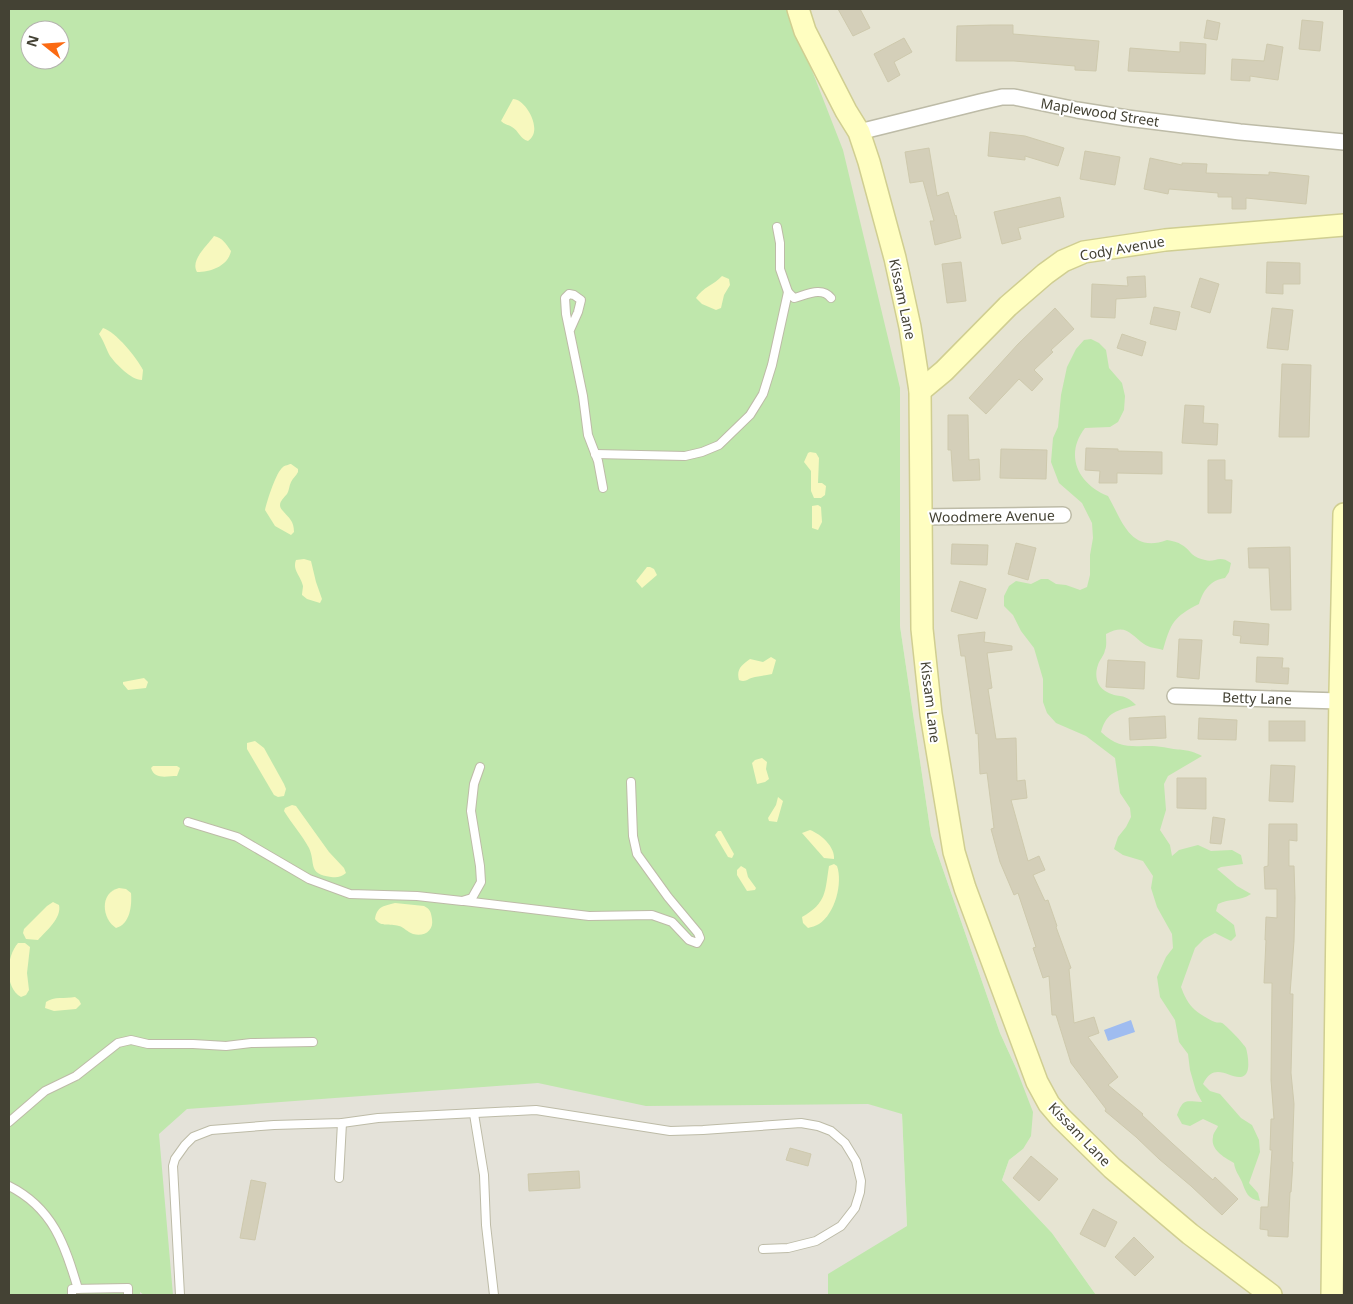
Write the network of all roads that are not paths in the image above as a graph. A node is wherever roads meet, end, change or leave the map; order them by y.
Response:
1 (798, 9) edge
2 (859, 132) junction
3 (1344, 142) edge
4 (1344, 225) edge
5 (777, 227) dead end
6 (788, 292) junction
7 (831, 298) dead end
8 (570, 330) dead end
9 (920, 391) junction
10 (595, 454) junction
11 (603, 488) dead end
12 (1344, 514) edge
13 (1063, 515) dead end
14 (921, 517) junction
15 (1341, 695) edge
16 (1175, 696) dead end
17 (480, 767) dead end
18 (631, 782) dead end
19 (188, 822) dead end
20 (462, 901) junction
21 (313, 1042) dead end
22 (474, 1114) junction
23 (9, 1122) edge
24 (342, 1123) junction
25 (339, 1178) dead end
26 (9, 1186) edge
27 (762, 1250) dead end
28 (1336, 1283) edge
29 (78, 1289) junction
30 (72, 1295) edge
31 (128, 1295) edge
32 (180, 1295) edge
33 (494, 1295) edge
34 (1272, 1295) edge

1 - 2 street, Kissam Lane
2 - 3 street, Maplewood Street
2 - 9 street, Kissam Lane
4 - 9 street, Cody Avenue
5 - 6 lane
6 - 7 lane
6 - 10 lane
8 - 10 lane
9 - 14 street, Kissam Lane
10 - 11 lane
12 - 15 street
13 - 14 street, Woodmere Avenue
14 - 34 street, Kissam Lane
15 - 16 street, Betty Lane
15 - 28 street
17 - 20 lane
18 - 20 lane
19 - 20 lane
21 - 23 lane
22 - 24 lane
22 - 27 lane
22 - 33 lane
24 - 25 lane
24 - 32 lane
26 - 29 lane
29 - 30 lane
29 - 31 lane

